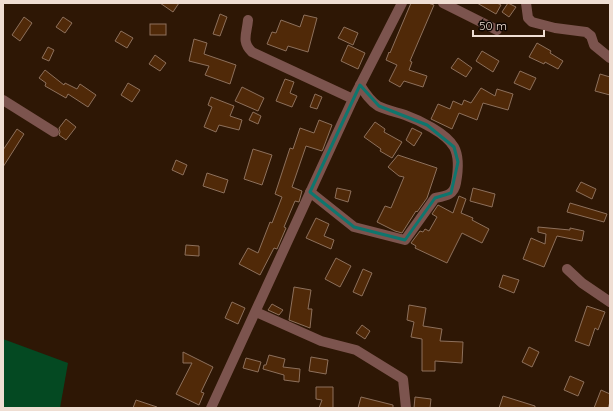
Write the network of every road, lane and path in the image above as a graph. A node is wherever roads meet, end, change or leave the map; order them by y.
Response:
1 (402, 3) edge
2 (443, 3) edge
3 (526, 3) edge
4 (248, 20) dead end
5 (498, 30) dead end
6 (610, 58) edge
7 (360, 85) junction
8 (353, 99) junction
9 (3, 100) edge
10 (54, 132) dead end
11 (310, 192) junction
12 (567, 269) dead end
13 (610, 302) edge
14 (256, 312) junction
15 (211, 408) edge
16 (406, 408) edge

1 - 7 street
2 - 5 street
3 - 6 street
4 - 8 street
7 - 8 street
7 - 11 street
8 - 11 street
9 - 10 street
11 - 14 street
12 - 13 street
14 - 15 street
14 - 16 street

